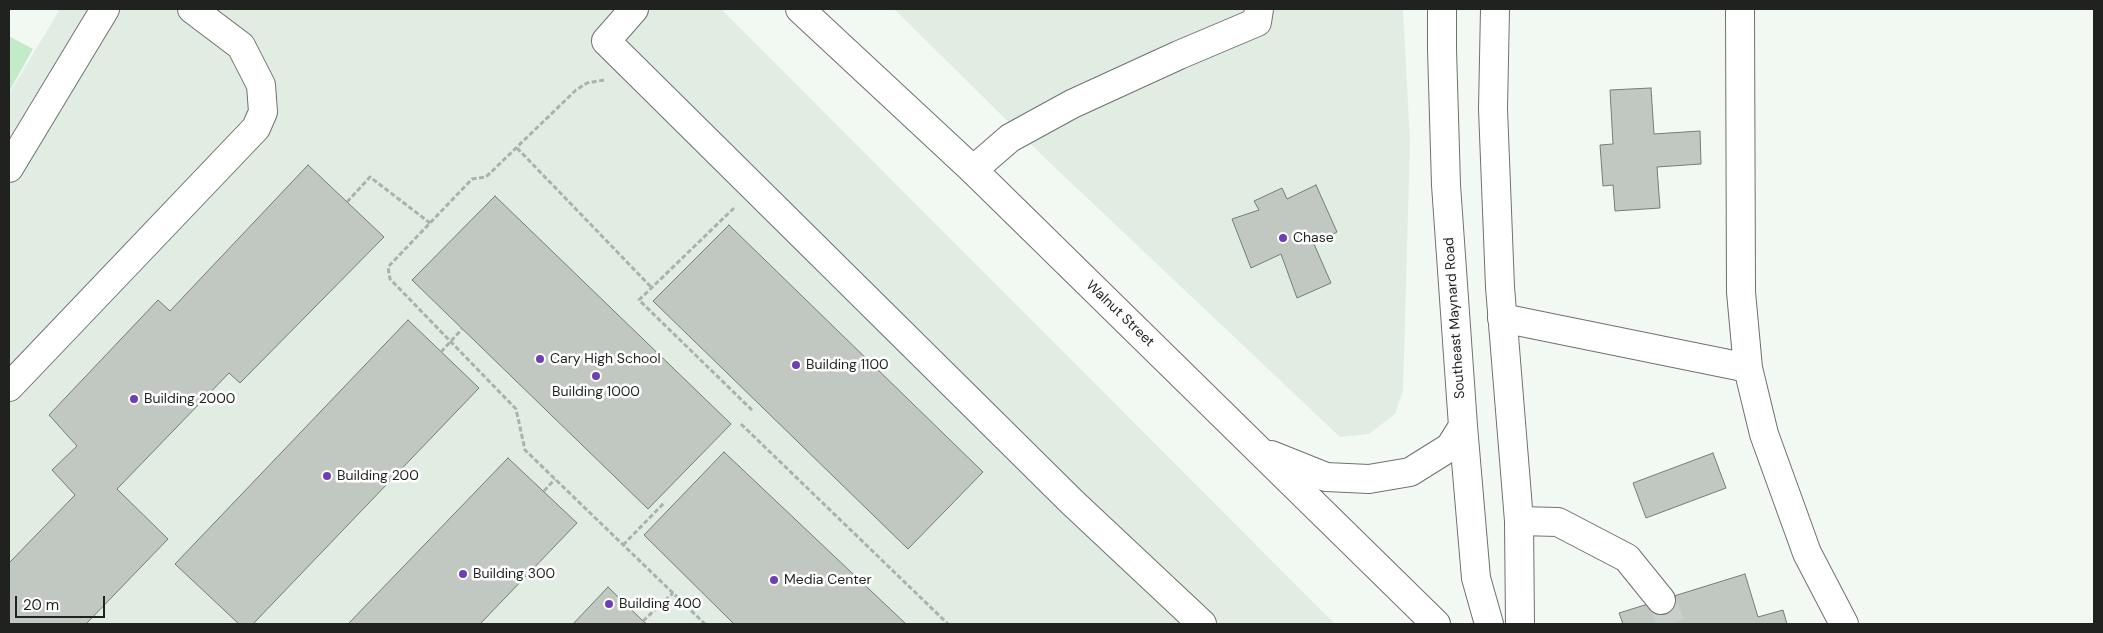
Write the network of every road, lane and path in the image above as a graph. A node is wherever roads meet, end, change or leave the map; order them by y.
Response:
1 (105, 9) edge
2 (192, 9) edge
3 (634, 9) edge
4 (800, 9) edge
5 (1259, 9) edge
6 (1442, 9) edge
7 (1495, 9) edge
8 (1740, 9) edge
9 (607, 81) dead end
10 (517, 148) junction
11 (9, 168) edge
12 (973, 170) junction
13 (347, 202) dead end
14 (739, 204) dead end
15 (430, 223) junction
16 (652, 288) junction
17 (1502, 318) junction
18 (462, 329) dead end
19 (450, 341) junction
20 (441, 352) dead end
21 (1748, 368) junction
22 (9, 387) edge
23 (753, 411) dead end
24 (741, 424) dead end
25 (1463, 426) junction
26 (1259, 450) junction
27 (555, 480) junction
28 (544, 491) dead end
29 (665, 502) dead end
30 (1519, 521) junction
31 (622, 545) junction
32 (673, 593) junction
33 (1661, 600) tunnel mouth
34 (643, 621) dead end
35 (705, 624) edge
36 (948, 624) edge
37 (1202, 624) edge
38 (1436, 624) edge
39 (1489, 624) edge
40 (1520, 624) edge
41 (1844, 624) edge

1 - 11 main road
2 - 22 main road
3 - 37 main road
4 - 12 main road, Walnut Street
5 - 12 main road
6 - 25 main road, Southeast Maynard Road
7 - 17 main road
8 - 21 main road
9 - 10 path
10 - 15 path
10 - 16 path
12 - 26 main road, Walnut Street
13 - 15 path
14 - 16 path
15 - 19 path
16 - 23 path
17 - 21 main road
17 - 30 main road
18 - 19 path
19 - 20 path
19 - 27 path
21 - 41 main road
24 - 36 path
25 - 26 main road
25 - 39 main road, Southeast Maynard Road
26 - 38 main road, Walnut Street
27 - 28 path
27 - 31 path
29 - 31 path
30 - 33 main road
30 - 40 main road
31 - 32 path
32 - 34 path
32 - 35 path

